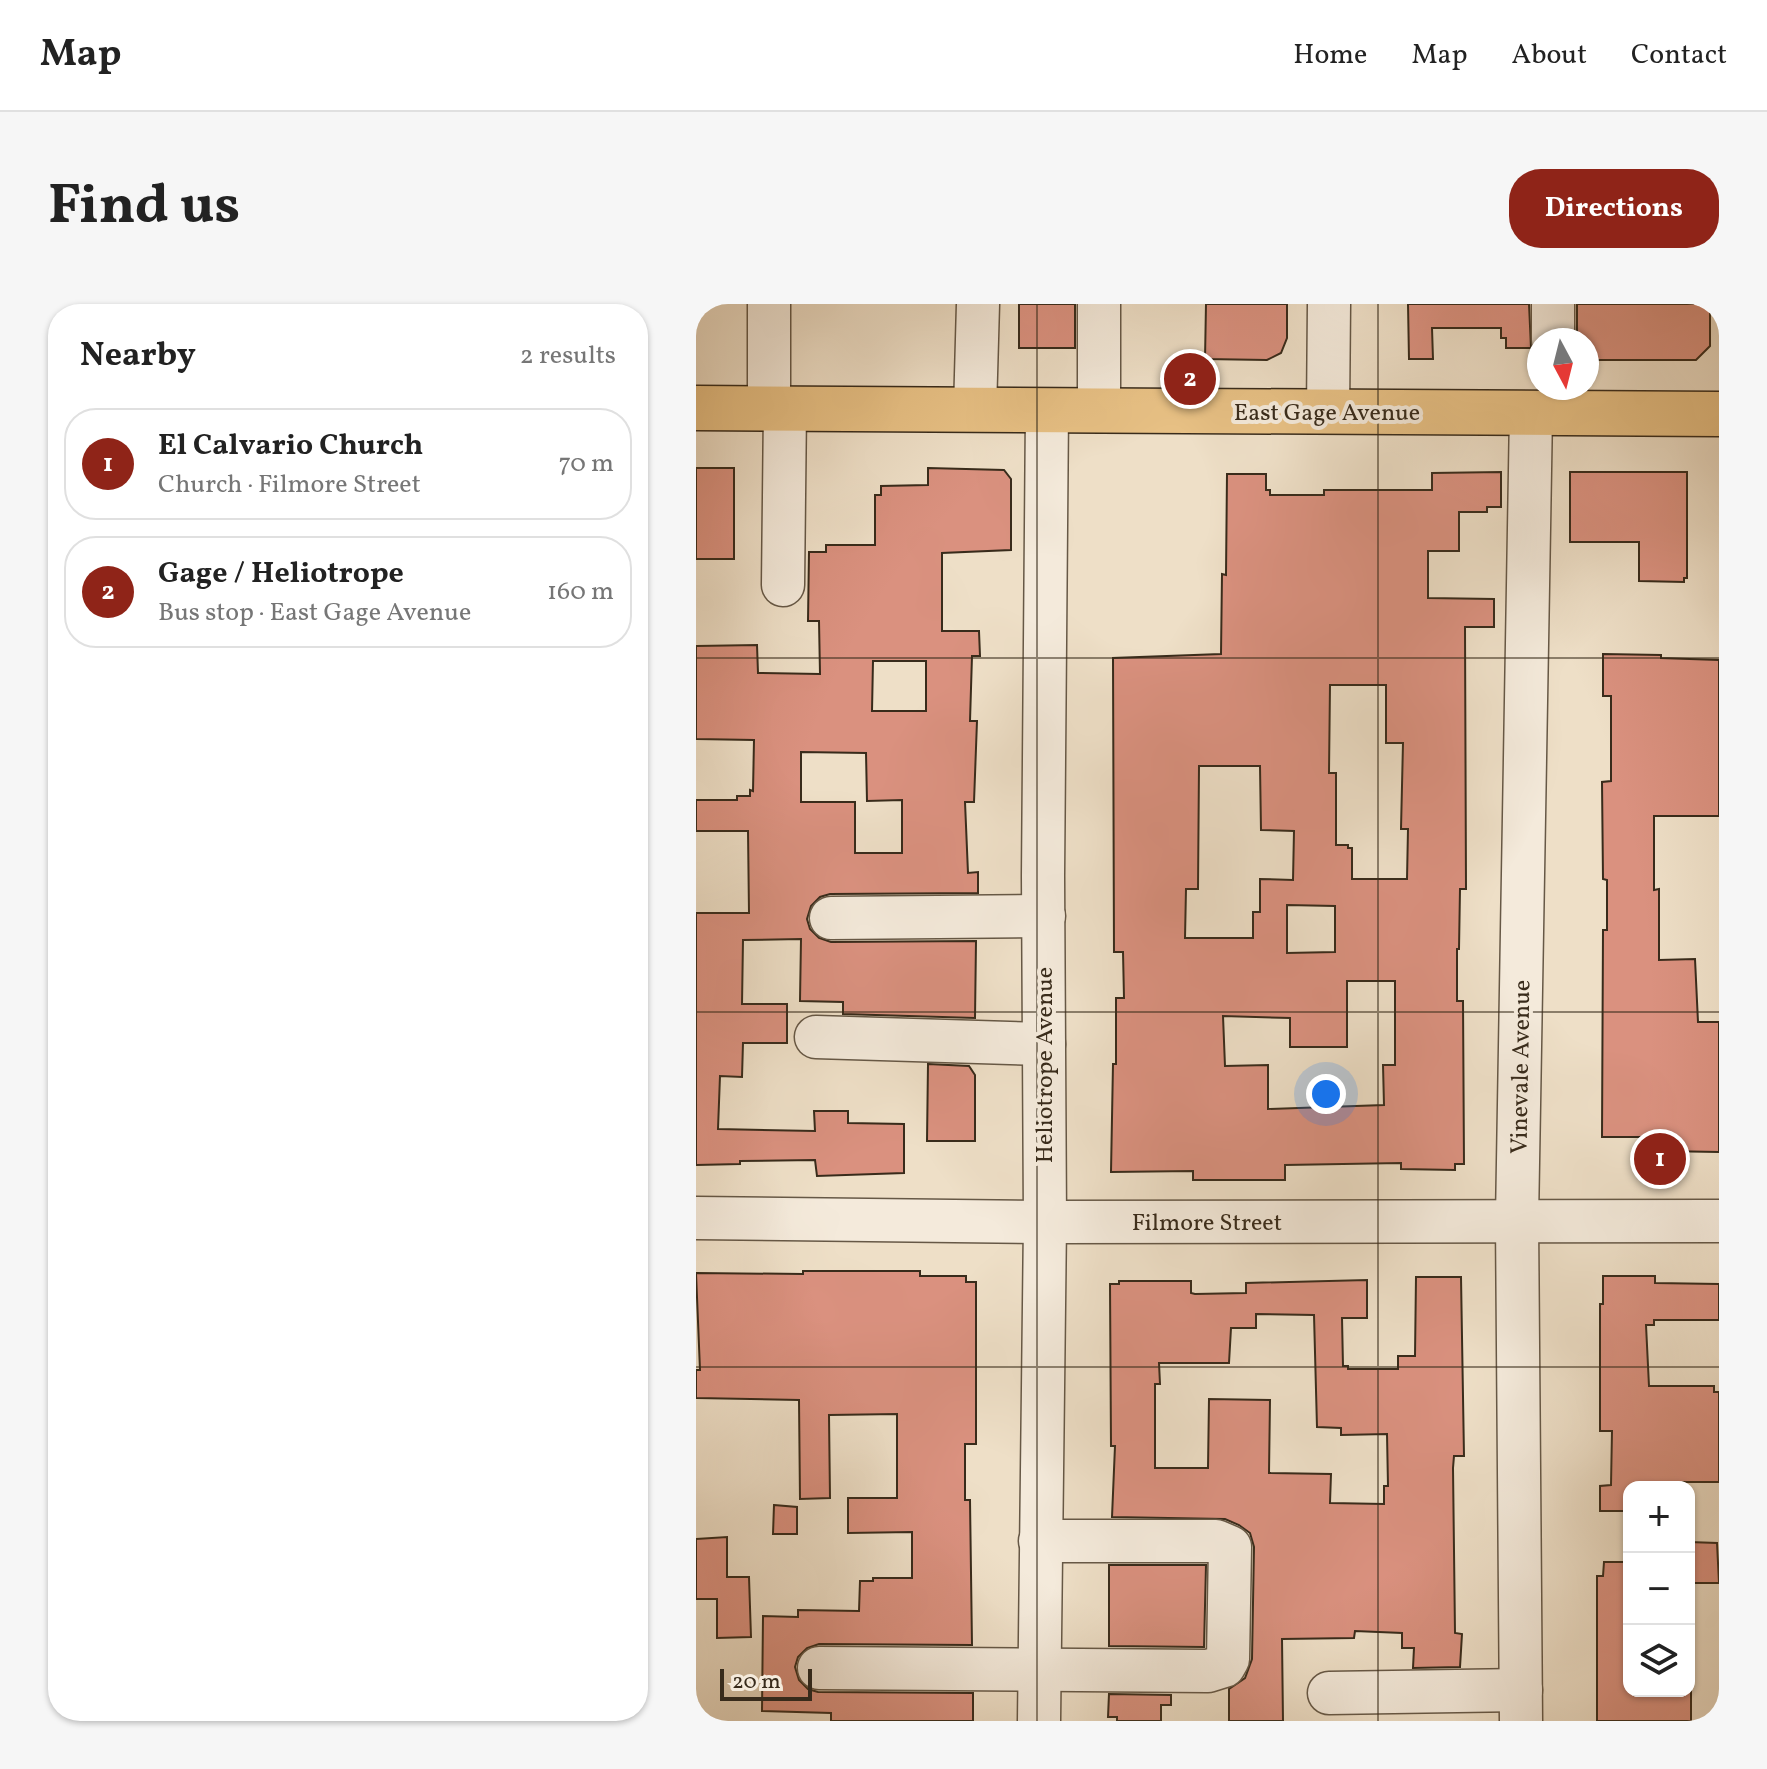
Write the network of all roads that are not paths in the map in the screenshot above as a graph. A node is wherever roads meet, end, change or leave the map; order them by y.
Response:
1 (769, 304) edge
2 (978, 304) edge
3 (1099, 304) edge
4 (1329, 304) edge
5 (1553, 304) edge
6 (1553, 328) edge
7 (1545, 405) edge
8 (696, 408) edge
9 (777, 408) junction
10 (975, 410) junction
11 (1047, 410) junction
12 (1099, 410) junction
13 (1328, 412) junction
14 (1719, 414) edge
15 (783, 585) dead end
16 (1044, 916) junction
17 (831, 918) dead end
18 (816, 1037) dead end
19 (1044, 1044) junction
20 (696, 1218) edge
21 (1517, 1220) junction
22 (1719, 1221) edge
23 (1045, 1222) junction
24 (1040, 1541) junction
25 (819, 1668) dead end
26 (1039, 1668) junction
27 (1329, 1693) dead end
28 (1521, 1706) edge
29 (1039, 1721) edge

1 - 9 street
2 - 10 street
3 - 12 street
4 - 13 street
5 - 6 street
7 - 13 main road, East Gage Avenue
7 - 14 main road, East Gage Avenue
7 - 21 street, Vinevale Avenue
8 - 9 main road, East Gage Avenue
9 - 10 main road, East Gage Avenue
9 - 15 street
10 - 11 main road, East Gage Avenue
11 - 12 main road, East Gage Avenue
11 - 16 street, Heliotrope Avenue
12 - 13 main road, East Gage Avenue
16 - 17 street
16 - 19 street, Heliotrope Avenue
18 - 19 street
19 - 23 street, Heliotrope Avenue
20 - 23 street, Filmore Street
21 - 22 street, Filmore Street
21 - 23 street, Filmore Street
21 - 28 street, Vinevale Avenue
23 - 24 street, Heliotrope Avenue
24 - 26 street, Heliotrope Avenue
24 - 26 street
25 - 26 street
26 - 29 street, Heliotrope Avenue
27 - 28 street

